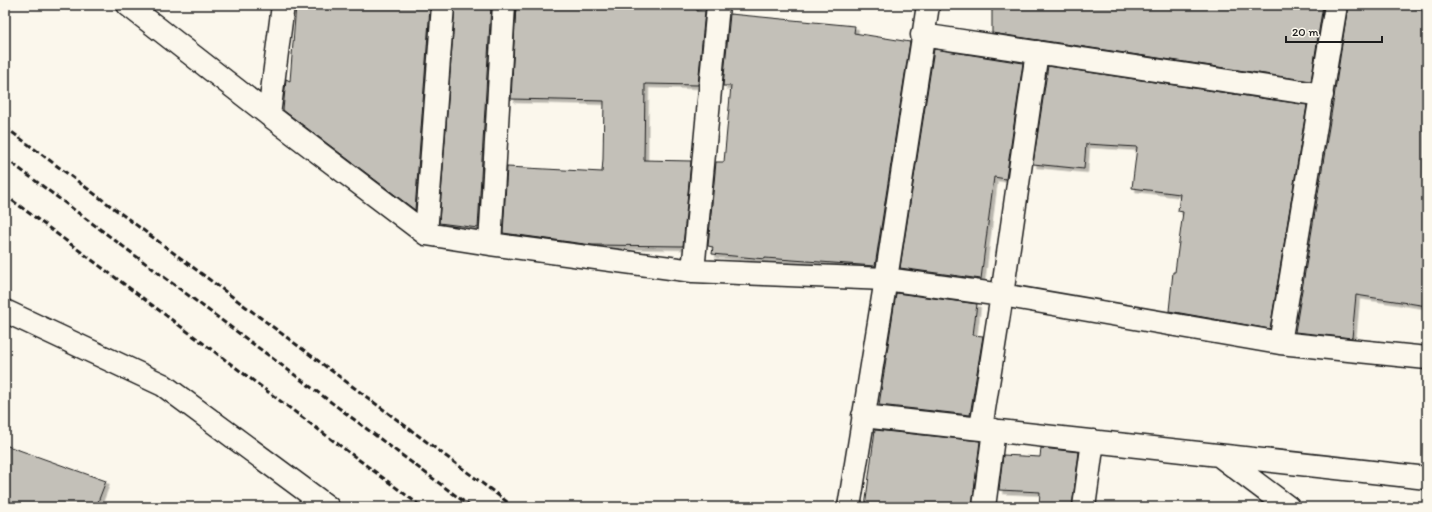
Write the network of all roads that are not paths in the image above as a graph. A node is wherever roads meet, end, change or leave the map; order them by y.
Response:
1 (128, 5) edge
2 (283, 5) edge
3 (443, 5) edge
4 (504, 5) edge
5 (718, 5) edge
6 (928, 5) edge
7 (1336, 5) edge
8 (922, 35) junction
9 (1037, 52) junction
10 (1322, 95) junction
11 (269, 115) junction
12 (426, 234) junction
13 (490, 244) junction
14 (693, 270) junction
15 (886, 278) junction
16 (1002, 294) junction
17 (5, 311) edge
18 (1280, 342) junction
19 (1427, 358) edge
20 (863, 416) junction
21 (987, 429) junction
22 (1093, 441) junction
23 (1219, 456) junction
24 (1427, 478) edge
25 (328, 507) edge
26 (849, 507) edge
27 (984, 507) edge
28 (1084, 507) edge
29 (1288, 507) edge

1 - 11 street
2 - 11 street
3 - 12 street
4 - 13 street
5 - 14 street
6 - 8 street
7 - 10 street
8 - 9 street
8 - 15 street
9 - 10 street
9 - 16 street
10 - 18 street
11 - 12 street
12 - 13 street
13 - 14 street
14 - 15 street
15 - 16 street
15 - 20 street
16 - 18 street
16 - 21 street
17 - 25 street
18 - 19 street
20 - 21 street
20 - 26 street
21 - 22 street
21 - 27 street
22 - 23 street
22 - 28 street
23 - 24 street
23 - 29 street

